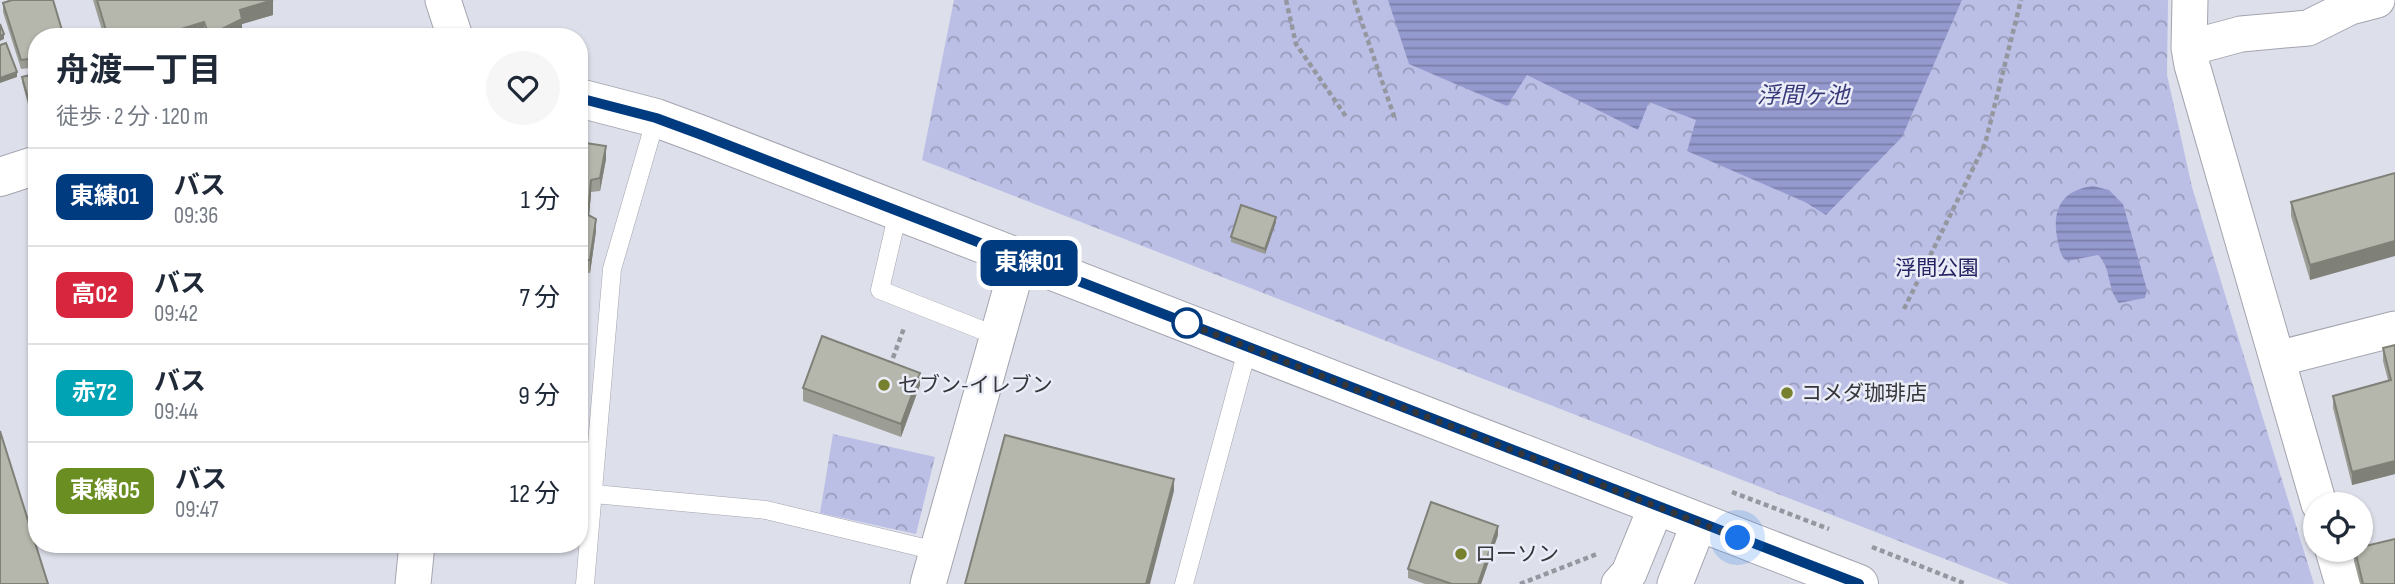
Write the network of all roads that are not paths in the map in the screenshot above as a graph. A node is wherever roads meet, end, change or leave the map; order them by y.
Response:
1 (443, 0) edge
2 (2190, 0) edge
3 (2377, 0) edge
4 (452, 28) edge
5 (2189, 48) junction
6 (588, 100) edge
7 (656, 118) junction
8 (28, 168) edge
9 (0, 177) edge
10 (898, 212) junction
11 (1019, 260) junction
12 (2395, 329) edge
13 (997, 336) junction
14 (1248, 346) junction
15 (2277, 359) junction
16 (2316, 492) edge
17 (594, 494) junction
18 (1656, 506) junction
19 (1699, 523) junction
20 (936, 551) junction
21 (416, 553) edge
22 (2337, 562) edge
23 (413, 584) edge
24 (585, 584) edge
25 (928, 584) edge
26 (1184, 584) edge
27 (1619, 584) edge
28 (1675, 584) edge
29 (1859, 584) edge
30 (2343, 584) edge

1 - 4 street
2 - 5 street
3 - 5 street
5 - 15 street
6 - 7 main road
7 - 10 main road
7 - 17 lane
8 - 9 main road
10 - 11 main road
10 - 13 lane
11 - 13 street
11 - 14 main road
12 - 15 street
13 - 20 street
14 - 18 main road
14 - 26 lane
15 - 16 street
17 - 20 lane
17 - 24 lane
18 - 19 main road
18 - 27 street
19 - 28 street
19 - 29 main road
20 - 25 street
21 - 23 street
22 - 30 street

